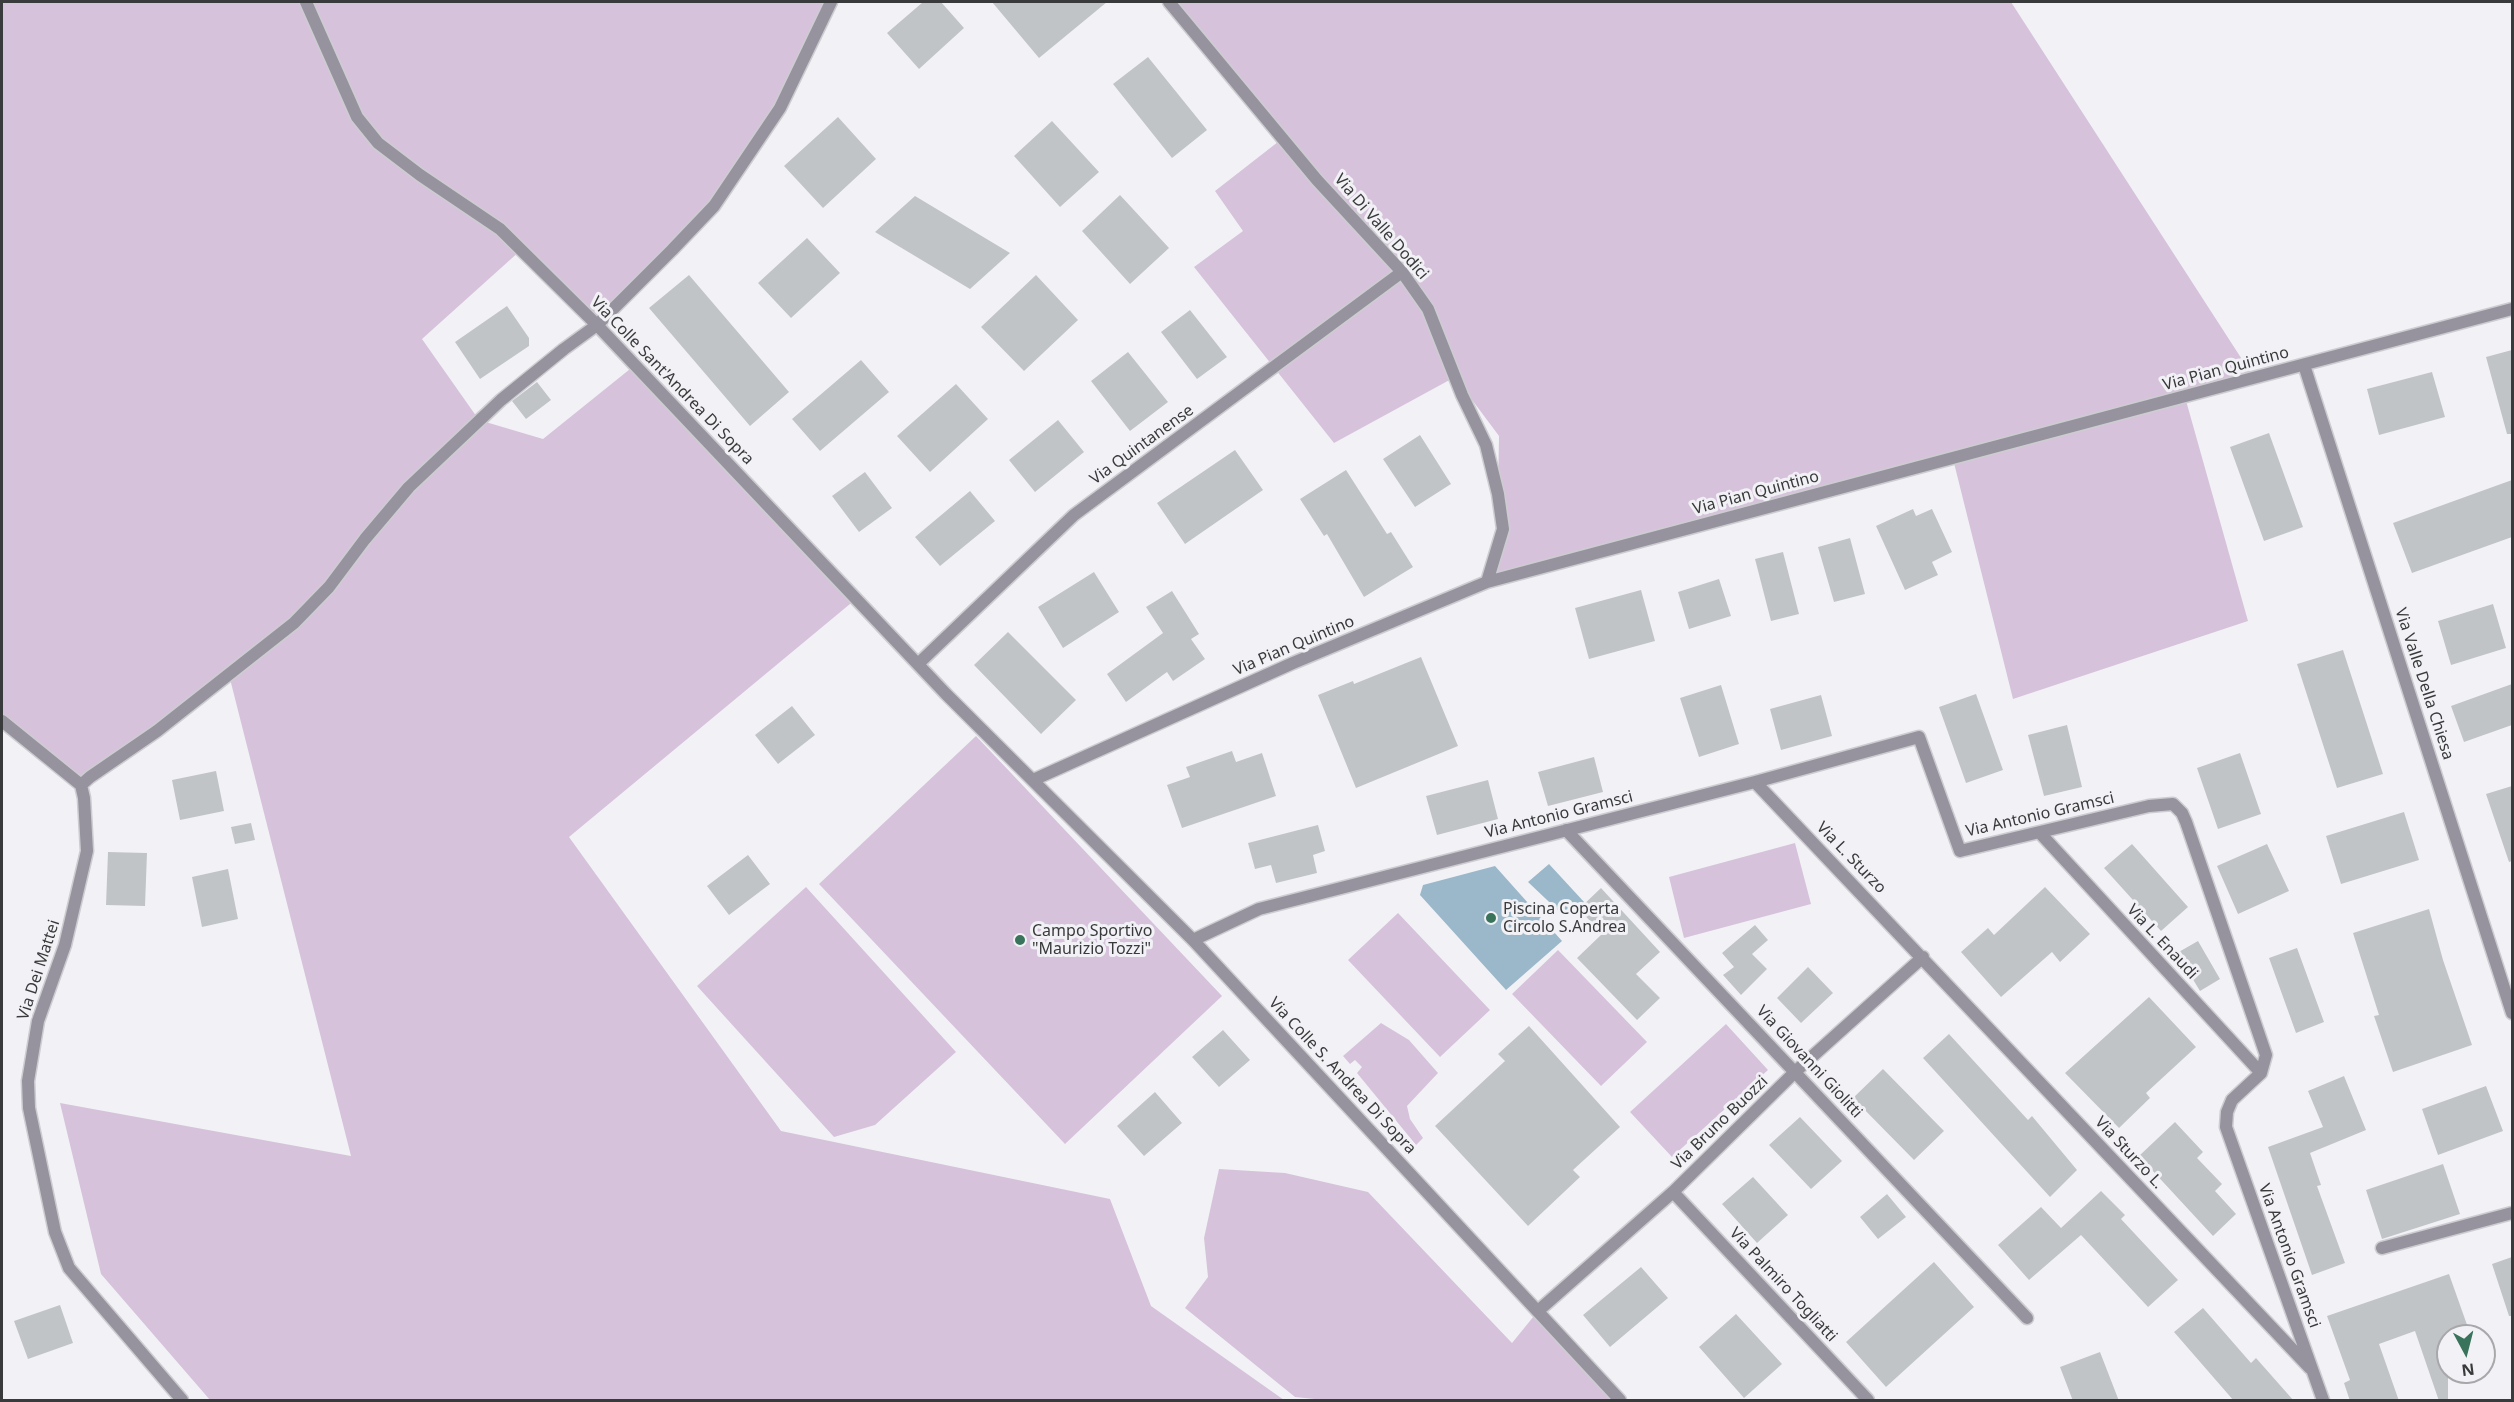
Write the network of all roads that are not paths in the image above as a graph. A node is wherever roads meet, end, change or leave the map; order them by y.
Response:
1 (306, 2) edge
2 (831, 2) edge
3 (1169, 2) edge
4 (1402, 272) junction
5 (2512, 309) edge
6 (597, 326) junction
7 (2304, 365) junction
8 (1487, 582) junction
9 (918, 664) junction
10 (2, 721) edge
11 (1033, 780) junction
12 (1755, 782) junction
13 (81, 785) junction
14 (1566, 830) junction
15 (2040, 833) junction
16 (1193, 940) junction
17 (1923, 957) junction
18 (2512, 1013) edge
19 (1796, 1071) junction
20 (2261, 1073) junction
21 (1673, 1192) junction
22 (2512, 1213) edge
23 (2382, 1248) dead end
24 (1538, 1311) junction
25 (2026, 1318) dead end
26 (2313, 1371) junction
27 (182, 1401) edge
28 (1620, 1401) edge
29 (1868, 1401) edge
30 (2323, 1401) edge

1 - 6 street, Via Colle Sant'Andrea Di Sopra
2 - 6 street
3 - 4 street, Via Di Valle Dodici
4 - 8 street, Via Di Valle Dodici
4 - 9 street, Via Quintanense
5 - 7 street, Via Pian Quintino
6 - 9 street, Via Colle Sant'Andrea Di Sopra
6 - 13 street
7 - 8 street, Via Pian Quintino
7 - 18 street, Via Valle Della Chiesa
8 - 11 street, Via Pian Quintino
9 - 11 street, Via Colle Sant'Andrea Di Sopra
10 - 13 street
11 - 16 street, Via Colle S. Andrea Di Sopra
12 - 14 street, Via Antonio Gramsci
12 - 15 street, Via Antonio Gramsci
12 - 17 street, Via L. Sturzo
13 - 27 street, Via Dei Mattei
14 - 16 street, Via Antonio Gramsci
14 - 19 street, Via Giovanni Giolitti
15 - 20 street, Via L. Enaudi
15 - 20 street, Via Antonio Gramsci
16 - 24 street, Via Colle S. Andrea Di Sopra
17 - 19 street, Via Bruno Buozzi
17 - 26 street, Via Sturzo L.
19 - 21 street, Via Bruno Buozzi
19 - 25 street, Via Giovanni Giolitti
20 - 26 street, Via Antonio Gramsci
21 - 24 street, Via Bruno Buozzi
21 - 29 street, Via Palmiro Togliatti
22 - 23 street
24 - 28 street, Via Colle S. Andrea Di Sopra
26 - 30 street, Via Antonio Gramsci

